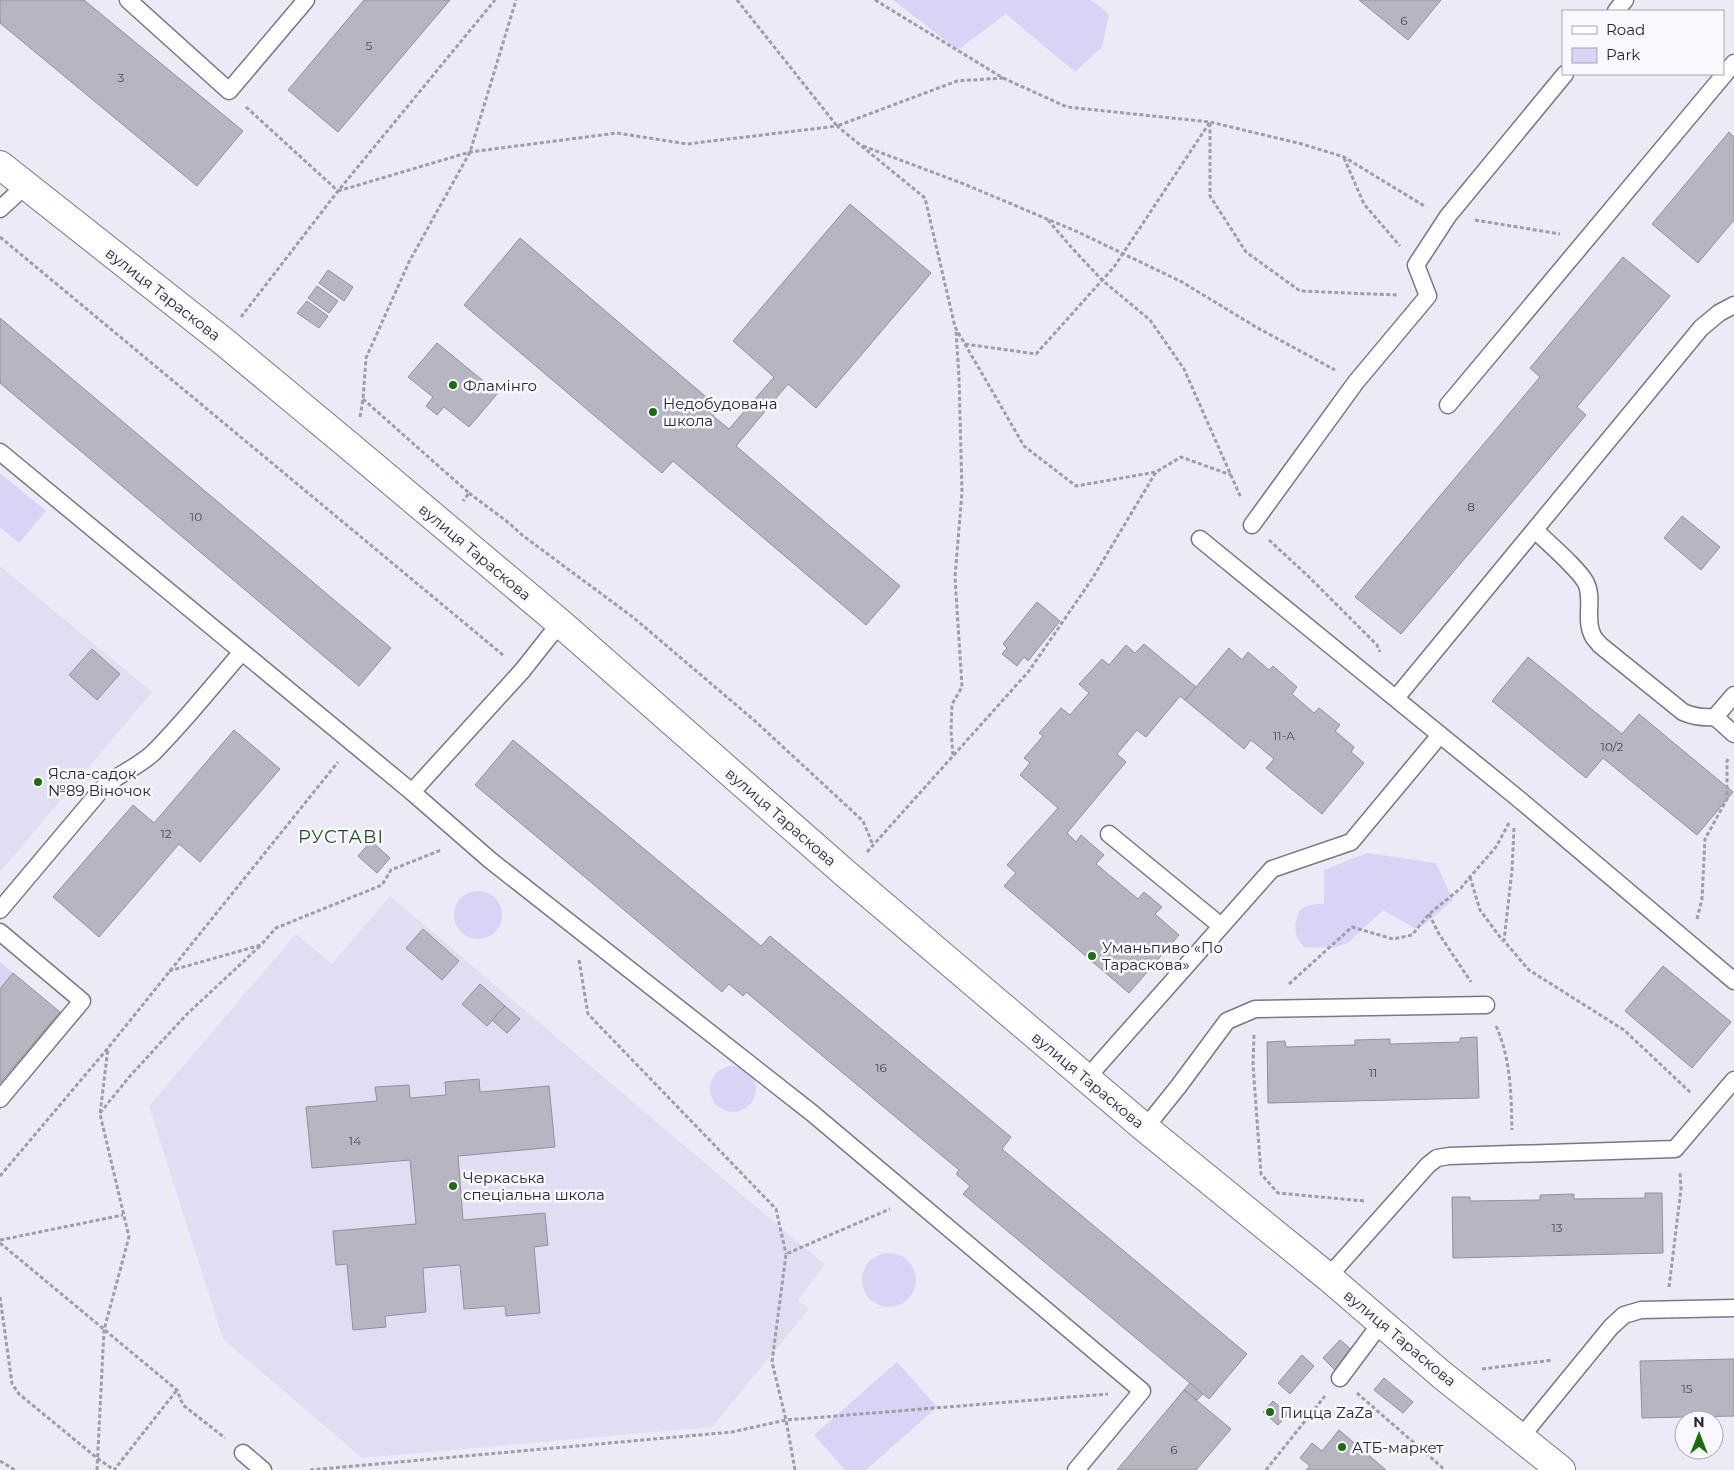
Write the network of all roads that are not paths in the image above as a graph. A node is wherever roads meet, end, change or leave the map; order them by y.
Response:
1 (128, 0) edge
2 (306, 0) edge
3 (1626, 0) edge
4 (1617, 10) edge
5 (1734, 63) edge
6 (1564, 75) edge
7 (1724, 75) edge
8 (1724, 75) edge
9 (0, 165) edge
10 (25, 186) junction
11 (0, 209) edge
12 (1734, 304) edge
13 (1448, 405) dead end
14 (0, 452) edge
15 (1252, 525) road end
16 (1535, 530) junction
17 (1200, 539) dead end
18 (560, 623) junction
19 (242, 652) junction
20 (1734, 695) edge
21 (1396, 698) junction
22 (1715, 717) junction
23 (1734, 734) edge
24 (1440, 735) junction
25 (412, 792) junction
26 (1109, 834) dead end
27 (0, 910) edge
28 (1221, 926) junction
29 (0, 932) edge
30 (1734, 980) edge
31 (1486, 1005) dead end
32 (1086, 1078) junction
33 (1734, 1080) edge
34 (0, 1099) edge
35 (1145, 1128) junction
36 (1328, 1277) junction
37 (1734, 1308) edge
38 (1381, 1323) junction
39 (1340, 1378) road end
40 (1521, 1437) junction
41 (243, 1453) road end
42 (263, 1470) edge
43 (1076, 1470) edge
44 (1561, 1470) edge

1 - 2 lane
3 - 4 lane
5 - 7 lane
6 - 15 lane
8 - 13 lane
9 - 10 street, вулиця Тараскова
10 - 11 lane
10 - 18 street, вулиця Тараскова
12 - 16 lane
14 - 19 lane
16 - 21 lane
16 - 22 lane
17 - 21 lane
18 - 25 lane
18 - 32 street, вулиця Тараскова
19 - 25 lane
19 - 27 lane
20 - 22 lane
21 - 24 lane
22 - 23 lane
24 - 28 lane
24 - 30 lane
25 - 43 lane
26 - 28 lane
28 - 32 lane
29 - 34 lane
31 - 35 lane
32 - 35 street, вулиця Тараскова
33 - 36 lane
35 - 36 street, вулиця Тараскова
36 - 38 street, вулиця Тараскова
37 - 40 lane
38 - 39 lane
38 - 40 street, вулиця Тараскова
40 - 44 street, вулиця Тараскова
41 - 42 lane

